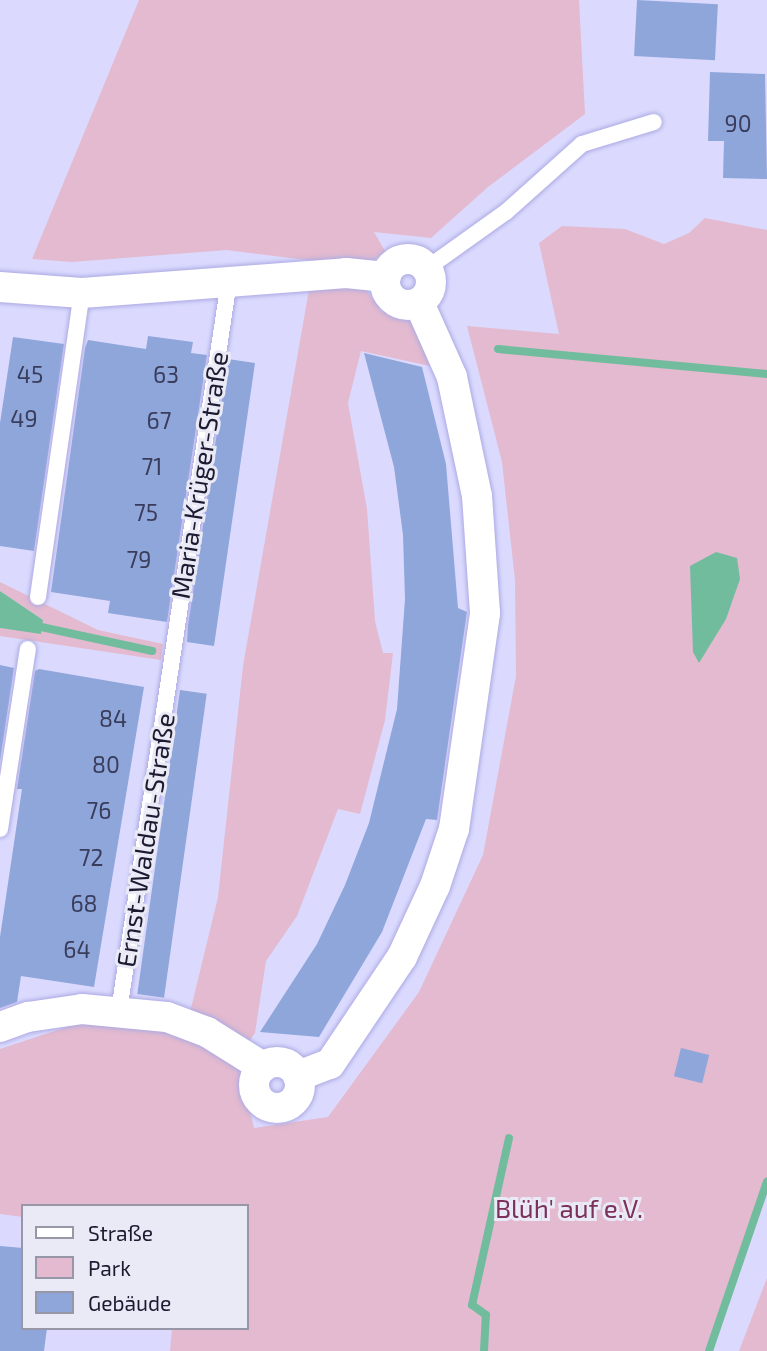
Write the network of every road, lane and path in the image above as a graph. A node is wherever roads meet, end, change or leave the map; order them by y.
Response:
1 (654, 122) dead end
2 (426, 269) junction
3 (386, 277) junction
4 (229, 281) junction
5 (0, 287) edge
6 (82, 293) junction
7 (419, 303) junction
8 (38, 597) dead end
9 (28, 649) dead end
10 (170, 669) joint
11 (0, 829) edge
12 (119, 1011) junction
13 (0, 1027) edge
14 (263, 1067) junction
15 (298, 1076) junction

1 - 2 lane
2 - 3 street
2 - 7 street
3 - 4 street
3 - 7 street
4 - 6 street
4 - 10 lane, Maria-Krüger-Straße
5 - 6 street
6 - 8 lane
7 - 15 street
9 - 11 lane
10 - 12 lane, Ernst-Waldau-Straße
12 - 13 street
12 - 14 street
14 - 15 street
14 - 15 street

